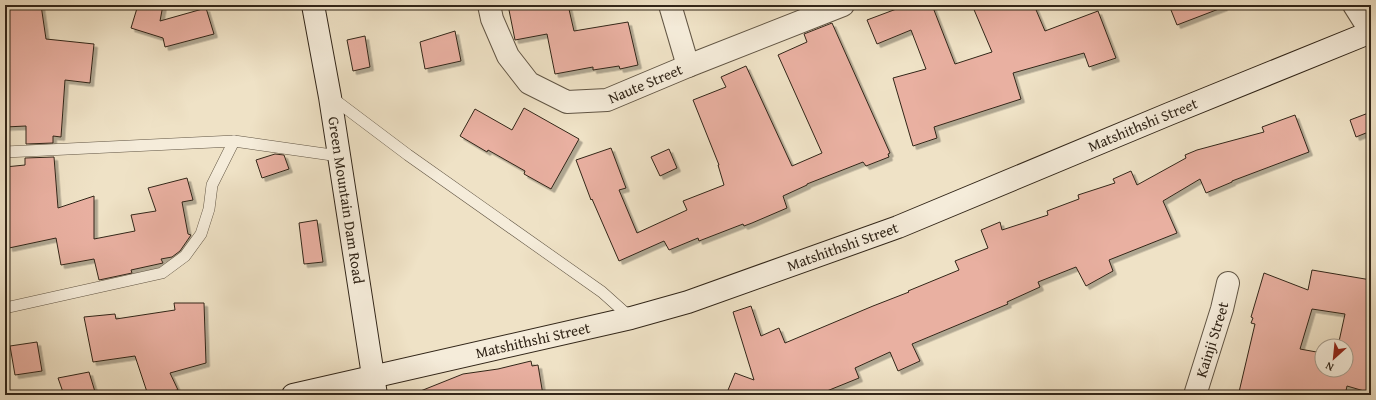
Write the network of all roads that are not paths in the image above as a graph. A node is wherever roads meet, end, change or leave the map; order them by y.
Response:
1 (313, 5) edge
2 (489, 5) edge
3 (670, 5) edge
4 (843, 5) edge
5 (1354, 5) edge
6 (1371, 32) edge
7 (688, 66) junction
8 (330, 97) junction
9 (234, 141) junction
10 (5, 152) edge
11 (339, 156) junction
12 (1228, 283) dead end
13 (5, 308) edge
14 (632, 318) junction
15 (374, 386) edge
16 (294, 395) edge
17 (1196, 395) edge

1 - 8 main road, Green Mountain Dam Road
2 - 7 main road, Naute Street
3 - 7 main road
4 - 7 main road, Naute Street
5 - 6 main road
6 - 14 main road, Matshithshi Street
8 - 11 main road, Green Mountain Dam Road
8 - 14 lane
9 - 10 lane
9 - 11 lane
9 - 13 lane
11 - 15 main road, Green Mountain Dam Road
12 - 17 main road, Kainji Street
14 - 15 main road, Matshithshi Street
15 - 16 main road, Matshithshi Street

